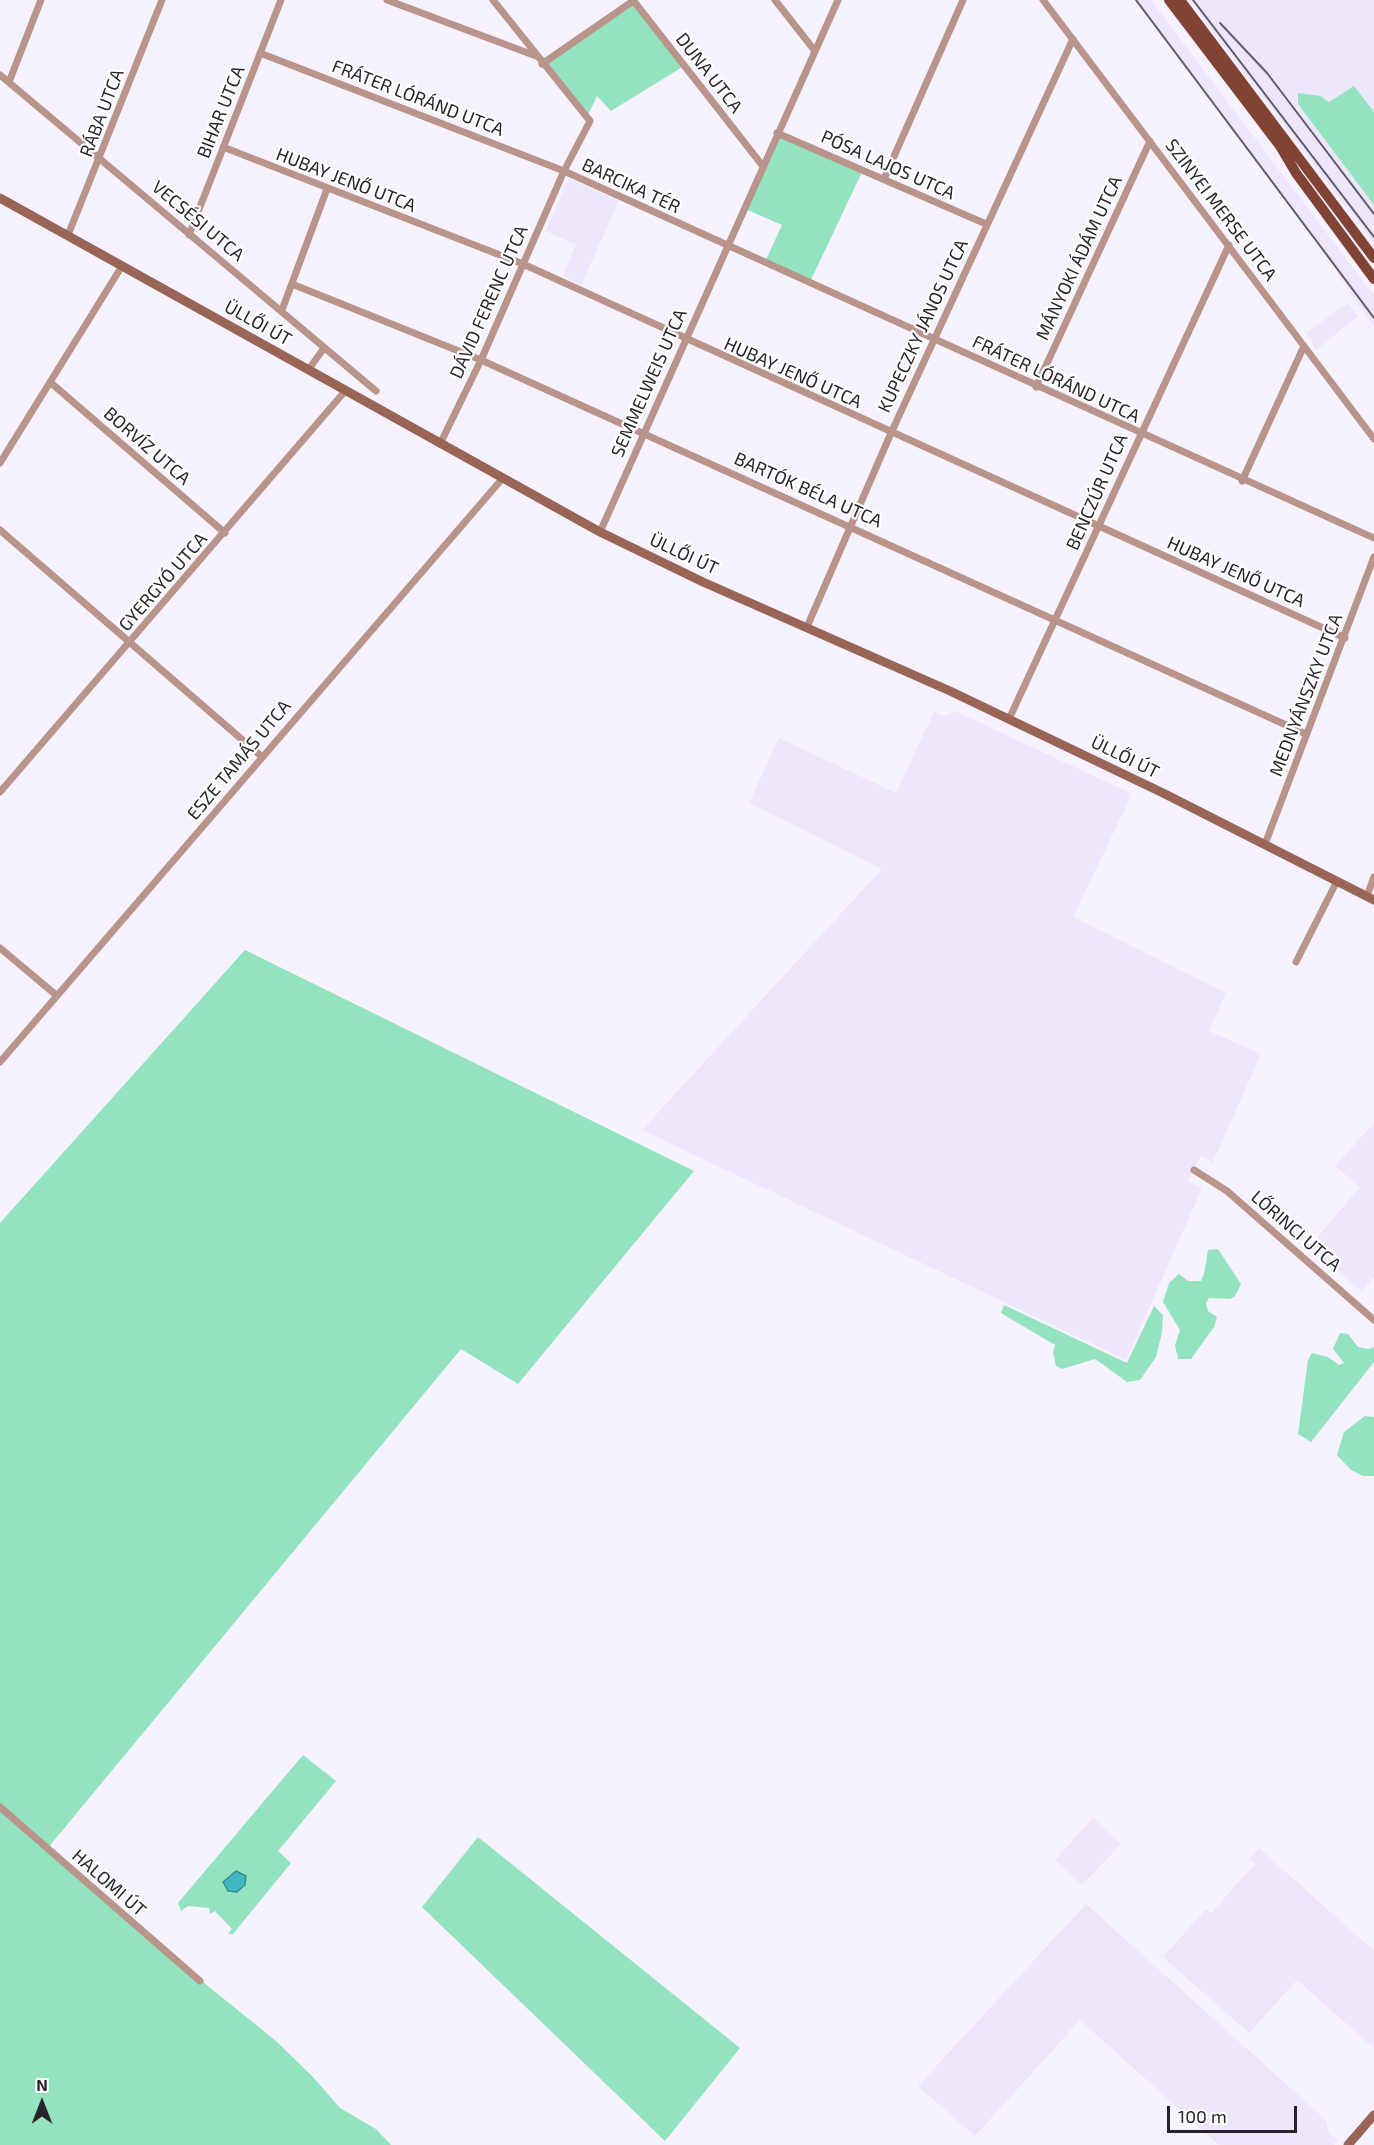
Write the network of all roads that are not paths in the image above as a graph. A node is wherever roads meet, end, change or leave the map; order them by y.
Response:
1 (41, 0) edge
2 (162, 0) edge
3 (281, 0) edge
4 (387, 0) edge
5 (494, 0) edge
6 (775, 0) edge
7 (838, 0) edge
8 (963, 0) edge
9 (1043, 0) edge
10 (1168, 0) edge
11 (1180, 0) edge
12 (633, 1) edge
13 (1073, 39) junction
14 (814, 51) junction
15 (261, 53) junction
16 (536, 56) junction
17 (542, 64) junction
18 (0, 75) edge
19 (9, 82) junction
20 (777, 133) junction
21 (1150, 141) junction
22 (223, 147) junction
23 (100, 158) junction
24 (762, 165) junction
25 (564, 171) junction
26 (884, 179) junction
27 (327, 189) junction
28 (0, 198) edge
29 (986, 224) junction
30 (189, 235) junction
31 (68, 236) junction
32 (1229, 244) junction
33 (726, 247) junction
34 (1374, 258) edge
35 (522, 264) junction
36 (122, 266) junction
37 (1374, 279) edge
38 (292, 284) junction
39 (282, 310) junction
40 (934, 339) junction
41 (684, 340) junction
42 (1304, 346) junction
43 (324, 348) junction
44 (481, 360) junction
45 (309, 369) junction
46 (50, 382) junction
47 (1036, 387) junction
48 (346, 390) junction
49 (376, 391) dead end
50 (644, 432) junction
51 (891, 433) junction
52 (1139, 434) junction
53 (1374, 439) edge
54 (440, 444) junction
55 (0, 463) edge
56 (502, 479) junction
57 (1242, 481) junction
58 (851, 526) junction
59 (1098, 526) junction
60 (0, 530) edge
61 (600, 532) junction
62 (225, 533) junction
63 (1374, 538) edge
64 (1374, 557) edge
65 (1055, 621) junction
66 (807, 627) junction
67 (1345, 638) junction
68 (130, 643) junction
69 (1009, 719) junction
70 (1306, 734) junction
71 (261, 756) junction
72 (0, 792) edge
73 (1265, 844) junction
74 (1374, 877) edge
75 (1337, 881) junction
76 (1370, 898) edge
77 (0, 948) edge
78 (1296, 962) dead end
79 (56, 995) junction
80 (0, 1062) edge
81 (1194, 1170) dead end
82 (1374, 1320) edge
83 (0, 1806) edge
84 (200, 1981) dead end
85 (1374, 2115) edge
86 (1348, 2145) edge

1 - 19 street
2 - 23 street, RÁBA UTCA
3 - 15 street, BIHAR UTCA
4 - 16 street
5 - 16 street
6 - 14 street
7 - 14 street
8 - 26 street
9 - 13 street, SZINYEI MERSE UTCA
10 - 37 main road
11 - 34 main road
12 - 17 street
12 - 24 street, DUNA UTCA
13 - 21 street, SZINYEI MERSE UTCA
13 - 29 street, KUPECZKY JÁNOS UTCA
14 - 20 street
15 - 22 street, BIHAR UTCA
15 - 25 street, FRÁTER LÓRÁND UTCA
16 - 17 street
17 - 25 street, BARCIKA TÉR
18 - 19 street, VECSÉSI UTCA
19 - 23 street, VECSÉSI UTCA
20 - 24 street
20 - 26 street, PÓSA LAJOS UTCA
21 - 32 street, SZINYEI MERSE UTCA
21 - 47 street, MÁNYOKI ÁDÁM UTCA
22 - 27 street, HUBAY JENŐ UTCA
22 - 30 street, BIHAR UTCA
23 - 30 street, VECSÉSI UTCA
23 - 31 street, RÁBA UTCA
24 - 33 street
25 - 33 street, BARCIKA TÉR
25 - 35 street, DÁVID FERENC UTCA
26 - 29 street, PÓSA LAJOS UTCA
27 - 35 street, HUBAY JENŐ UTCA
27 - 38 street
28 - 31 main road, ÜLLŐI ÚT
29 - 40 street, KUPECZKY JÁNOS UTCA
30 - 39 street, VECSÉSI UTCA
31 - 36 main road, ÜLLŐI ÚT
32 - 42 street, SZINYEI MERSE UTCA
32 - 52 street, BENCZÚR UTCA
33 - 40 street, FRÁTER LÓRÁND UTCA
33 - 41 street, SEMMELWEIS UTCA
35 - 41 street, HUBAY JENŐ UTCA
35 - 44 street, DÁVID FERENC UTCA
36 - 45 main road, ÜLLŐI ÚT
36 - 46 street
38 - 39 street
38 - 44 street, BARTÓK BÉLA UTCA
39 - 43 street, VECSÉSI UTCA
40 - 47 street, FRÁTER LÓRÁND UTCA
40 - 51 street, KUPECZKY JÁNOS UTCA
41 - 50 street, SEMMELWEIS UTCA
41 - 51 street, HUBAY JENŐ UTCA
42 - 53 street, SZINYEI MERSE UTCA
42 - 57 street
43 - 45 street
43 - 49 street, VECSÉSI UTCA
44 - 50 street, BARTÓK BÉLA UTCA
44 - 54 street, DÁVID FERENC UTCA
45 - 48 main road, ÜLLŐI ÚT
46 - 55 street
46 - 62 street, BORVÍZ UTCA
47 - 52 street, FRÁTER LÓRÁND UTCA
48 - 54 main road, ÜLLŐI ÚT
48 - 62 street, GYERGYÓ UTCA
50 - 58 street, BARTÓK BÉLA UTCA
50 - 61 street, SEMMELWEIS UTCA
51 - 58 street, KUPECZKY JÁNOS UTCA
51 - 59 street, HUBAY JENŐ UTCA
52 - 57 street, FRÁTER LÓRÁND UTCA
52 - 59 street, BENCZÚR UTCA
54 - 56 main road, ÜLLŐI ÚT
56 - 61 main road, ÜLLŐI ÚT
56 - 71 street, ESZE TAMÁS UTCA
57 - 63 street, FRÁTER LÓRÁND UTCA
58 - 65 street, BARTÓK BÉLA UTCA
58 - 66 street, KUPECZKY JÁNOS UTCA
59 - 65 street, BENCZÚR UTCA
59 - 67 street, HUBAY JENŐ UTCA
60 - 68 street
61 - 66 main road, ÜLLŐI ÚT
62 - 68 street, GYERGYÓ UTCA
64 - 67 street, MEDNYÁNSZKY UTCA
65 - 69 street, BENCZÚR UTCA
65 - 70 street, BARTÓK BÉLA UTCA
66 - 69 main road, ÜLLŐI ÚT
67 - 70 street, MEDNYÁNSZKY UTCA
68 - 71 street
68 - 72 street, GYERGYÓ UTCA
69 - 73 main road, ÜLLŐI ÚT
70 - 73 street, MEDNYÁNSZKY UTCA
71 - 79 street, ESZE TAMÁS UTCA
73 - 75 main road, ÜLLŐI ÚT
74 - 76 street
75 - 76 main road, ÜLLŐI ÚT
75 - 78 street
77 - 79 street
79 - 80 street, ESZE TAMÁS UTCA
81 - 82 street, LŐRINCI UTCA
83 - 84 street, HALOMI ÚT
85 - 86 main road

